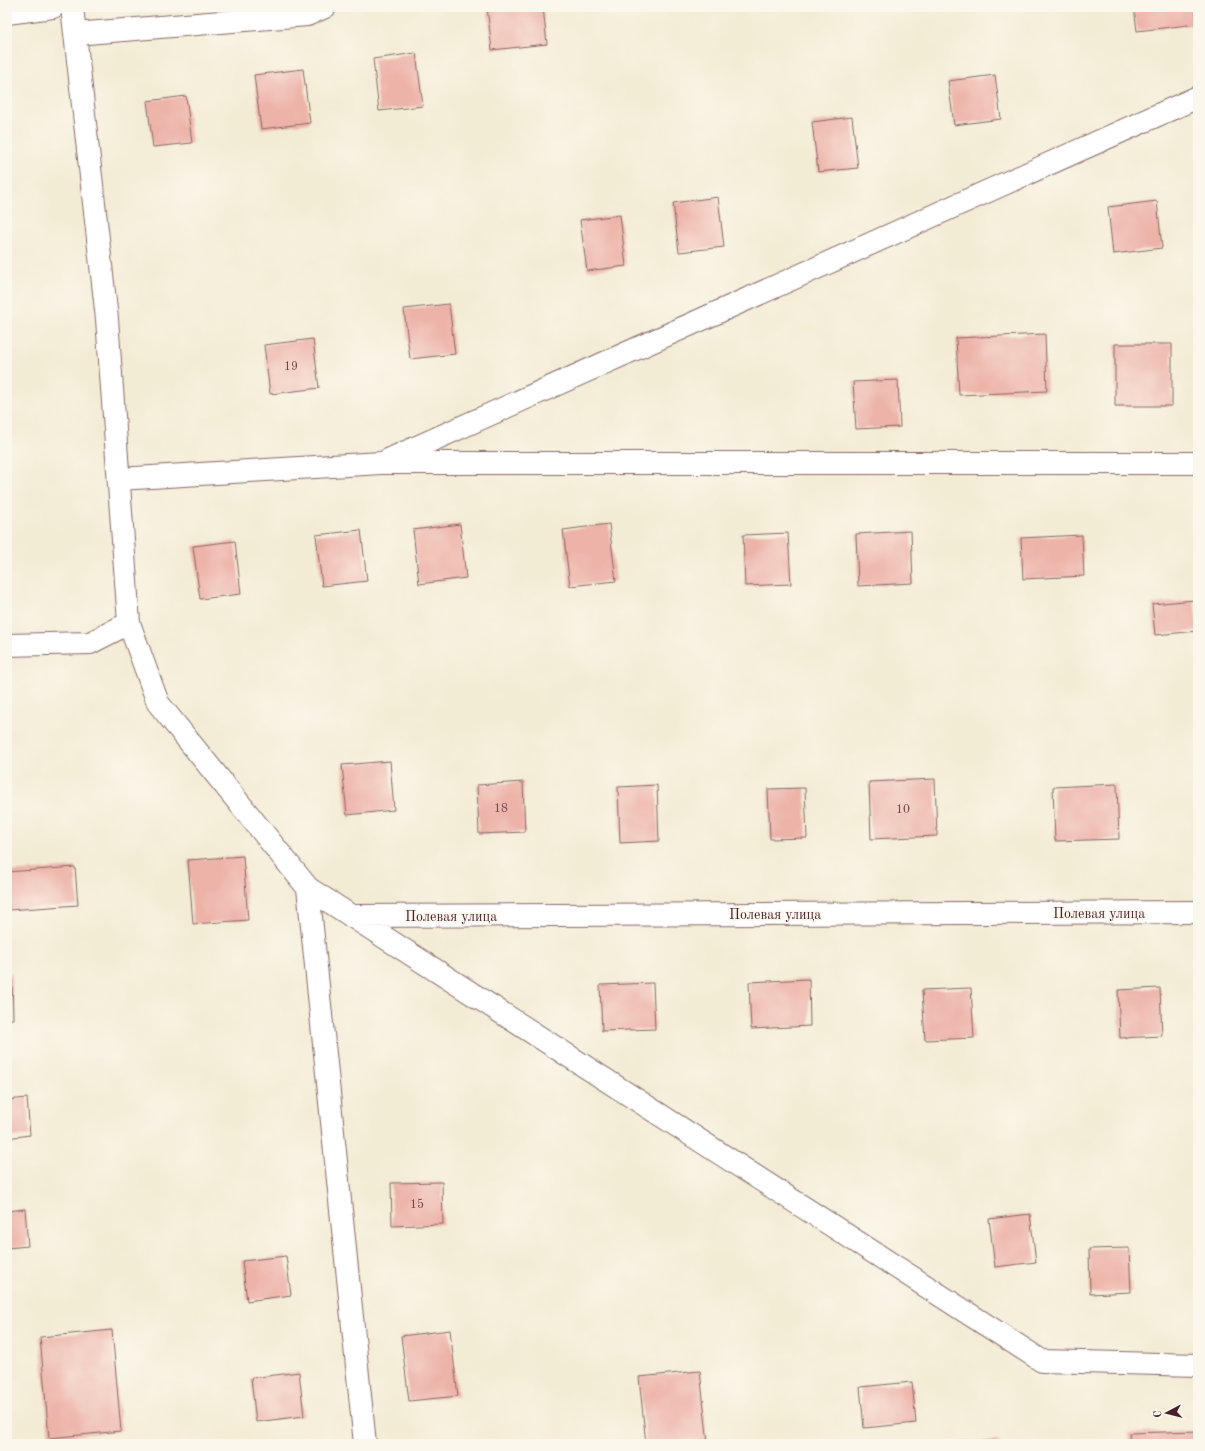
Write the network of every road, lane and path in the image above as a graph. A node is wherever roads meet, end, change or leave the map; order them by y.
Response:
1 (53, 7) edge
2 (72, 7) edge
3 (325, 7) edge
4 (7, 13) edge
5 (75, 34) junction
6 (1198, 97) edge
7 (1198, 462) edge
8 (381, 463) junction
9 (119, 479) junction
10 (129, 623) junction
11 (7, 645) edge
12 (308, 888) junction
13 (1198, 912) edge
14 (351, 916) junction
15 (1198, 1365) edge
16 (366, 1444) edge

1 - 4 street
2 - 5 street
3 - 5 street
5 - 9 street
6 - 8 street
7 - 8 street
8 - 9 street
9 - 10 street
10 - 11 street
10 - 12 street
12 - 14 street
12 - 16 street
13 - 14 street, Полевая улица
14 - 15 street

